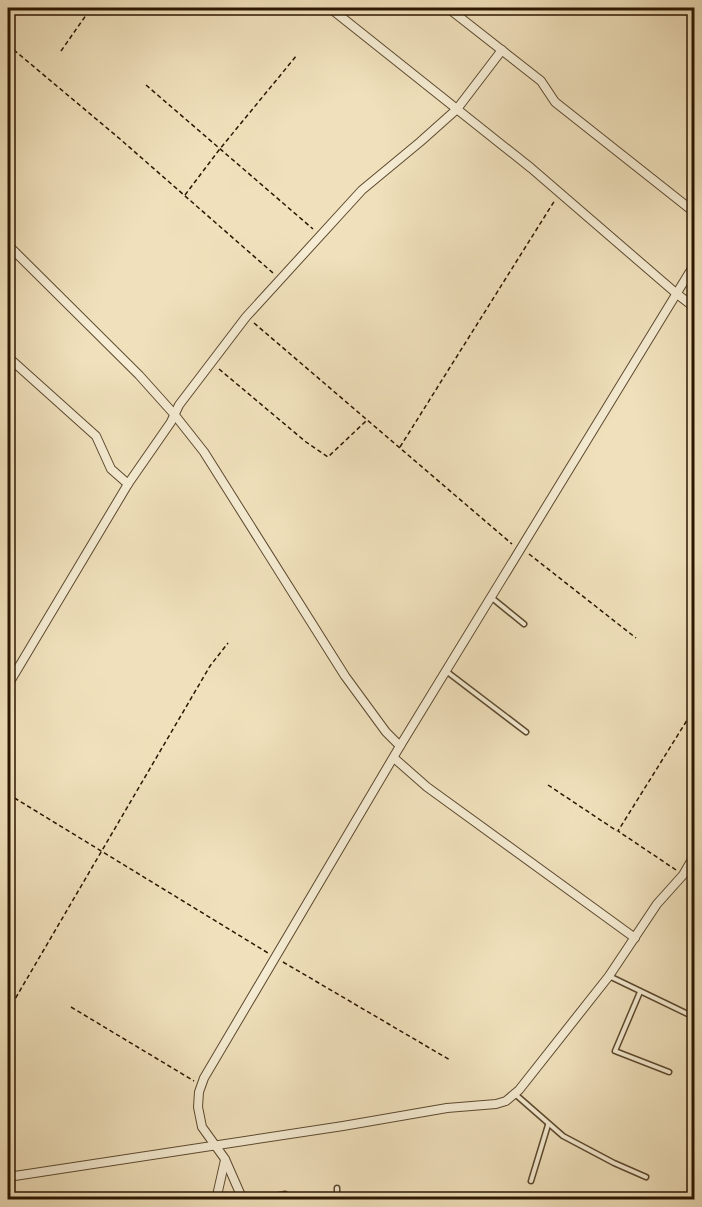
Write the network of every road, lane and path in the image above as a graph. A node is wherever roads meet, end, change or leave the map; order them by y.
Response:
1 (91, 8) edge
2 (330, 8) edge
3 (448, 8) edge
4 (8, 45) edge
5 (502, 50) junction
6 (61, 51) dead end
7 (297, 55) dead end
8 (146, 85) dead end
9 (458, 107) junction
10 (219, 150) junction
11 (561, 194) junction
12 (185, 196) junction
13 (694, 212) edge
14 (320, 236) junction
15 (8, 245) edge
16 (694, 267) edge
17 (280, 280) junction
18 (679, 292) junction
19 (694, 307) edge
20 (246, 316) junction
21 (8, 357) edge
22 (211, 362) junction
23 (174, 414) junction
24 (367, 420) junction
25 (400, 448) junction
26 (128, 484) junction
27 (521, 549) junction
28 (491, 597) junction
29 (524, 624) dead end
30 (636, 638) dead end
31 (228, 642) dead end
32 (446, 671) junction
33 (8, 685) edge
34 (694, 709) edge
35 (526, 732) dead end
36 (400, 746) junction
37 (394, 758) junction
38 (548, 785) dead end
39 (8, 794) edge
40 (618, 831) junction
41 (102, 852) junction
42 (694, 856) edge
43 (683, 875) junction
44 (635, 938) junction
45 (274, 957) junction
46 (609, 976) junction
47 (640, 992) junction
48 (71, 1007) dead end
49 (8, 1011) edge
50 (694, 1017) edge
51 (450, 1060) dead end
52 (669, 1072) dead end
53 (201, 1085) junction
54 (515, 1094) junction
55 (548, 1125) junction
56 (214, 1146) junction
57 (225, 1159) junction
58 (8, 1177) edge
59 (646, 1177) dead end
60 (531, 1181) dead end
61 (338, 1188) dead end
62 (285, 1194) dead end
63 (216, 1200) edge
64 (243, 1200) edge
65 (254, 1200) edge
66 (337, 1200) edge

1 - 6 path
2 - 9 street
3 - 5 street
4 - 12 path
5 - 9 street
5 - 13 street
7 - 10 path
8 - 10 path
9 - 11 street
9 - 14 street
10 - 12 path
10 - 14 path
11 - 18 street
11 - 25 path
12 - 17 path
14 - 17 street
15 - 23 street
16 - 18 street
17 - 20 street
18 - 19 street
18 - 27 street
20 - 22 street
20 - 24 path
21 - 26 street
22 - 23 street
22 - 24 path
23 - 26 street
23 - 36 street
24 - 25 path
25 - 27 path
26 - 33 street
27 - 28 street
27 - 30 path
28 - 29 lane
28 - 32 street
31 - 41 path
32 - 35 lane
32 - 36 street
34 - 40 path
36 - 37 street
37 - 44 street
37 - 45 street
38 - 40 path
39 - 41 path
40 - 43 path
41 - 45 path
41 - 49 path
42 - 43 street
43 - 44 street
44 - 46 street
45 - 51 path
45 - 53 street
46 - 47 lane
46 - 54 street
47 - 50 lane
47 - 52 lane
48 - 53 path
53 - 56 street
54 - 55 lane
54 - 56 street
55 - 59 lane
55 - 60 lane
56 - 57 street
56 - 58 street
57 - 63 street
57 - 64 street
61 - 66 lane
62 - 65 lane

